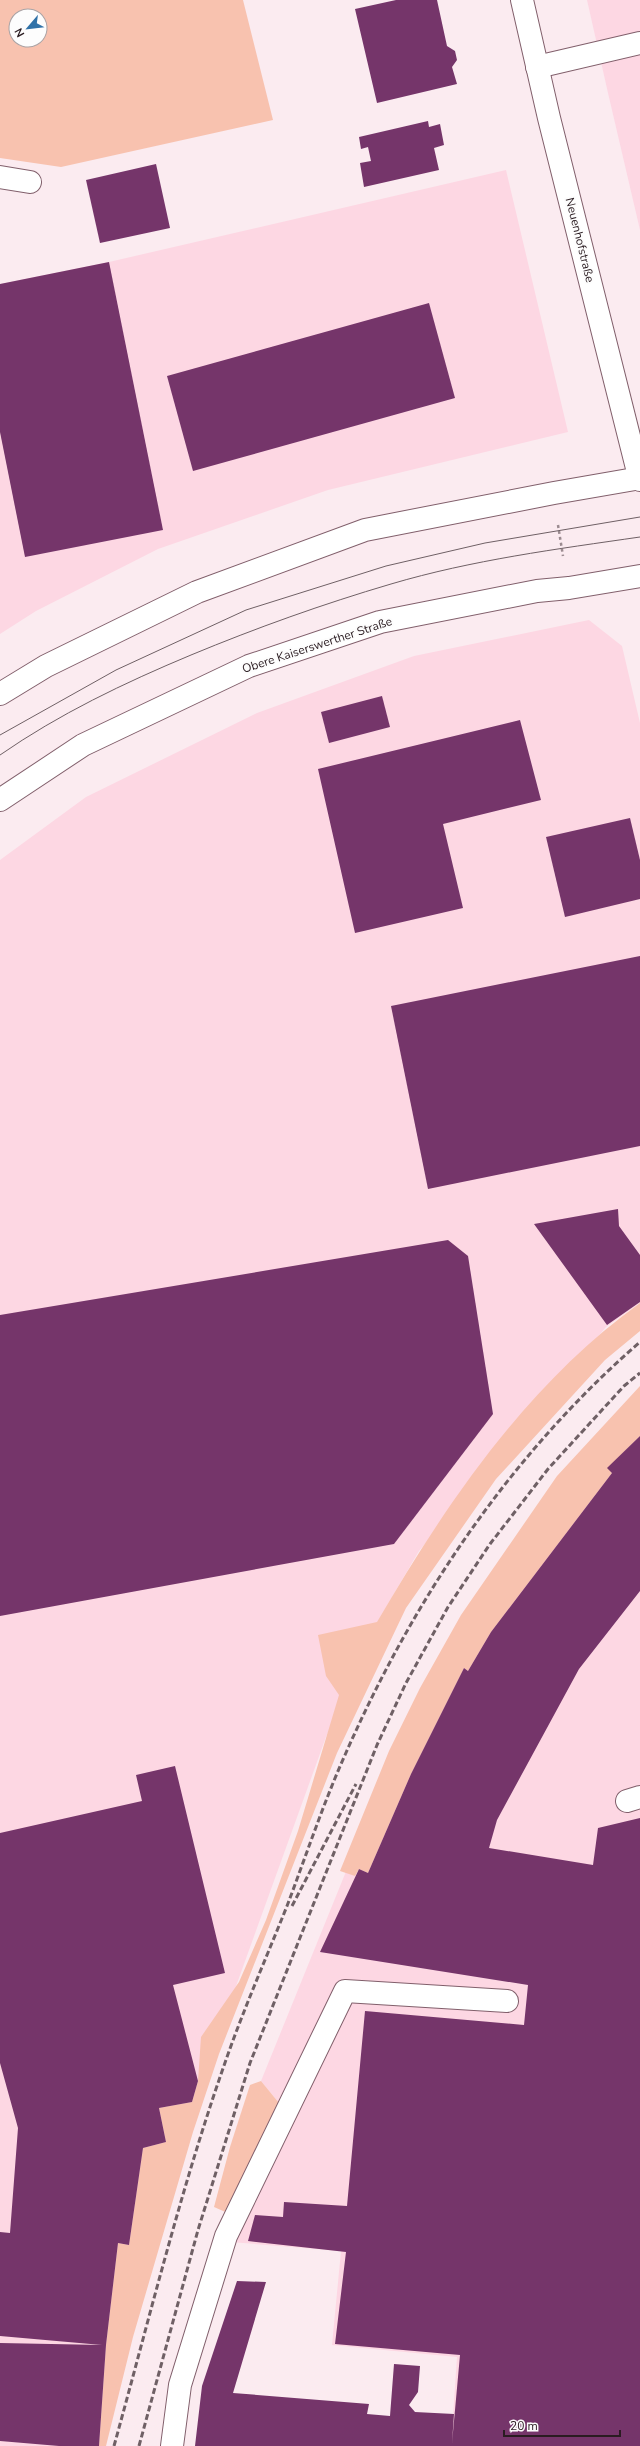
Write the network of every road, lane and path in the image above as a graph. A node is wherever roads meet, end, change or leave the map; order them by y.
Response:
1 (522, 0) edge
2 (640, 43) edge
3 (537, 67) junction
4 (0, 177) edge
5 (30, 182) dead end
6 (640, 479) edge
7 (554, 493) junction
8 (640, 576) edge
9 (569, 588) junction
10 (0, 694) edge
11 (0, 800) edge
12 (506, 2001) dead end
13 (172, 2446) edge

1 - 3 street, Neuenhofstraße
2 - 3 street
3 - 6 street, Neuenhofstraße
4 - 5 street
6 - 7 street
7 - 9 path
7 - 10 street
8 - 9 street, Obere Kaiserswerther Straße
9 - 11 street, Obere Kaiserswerther Straße
12 - 13 street

